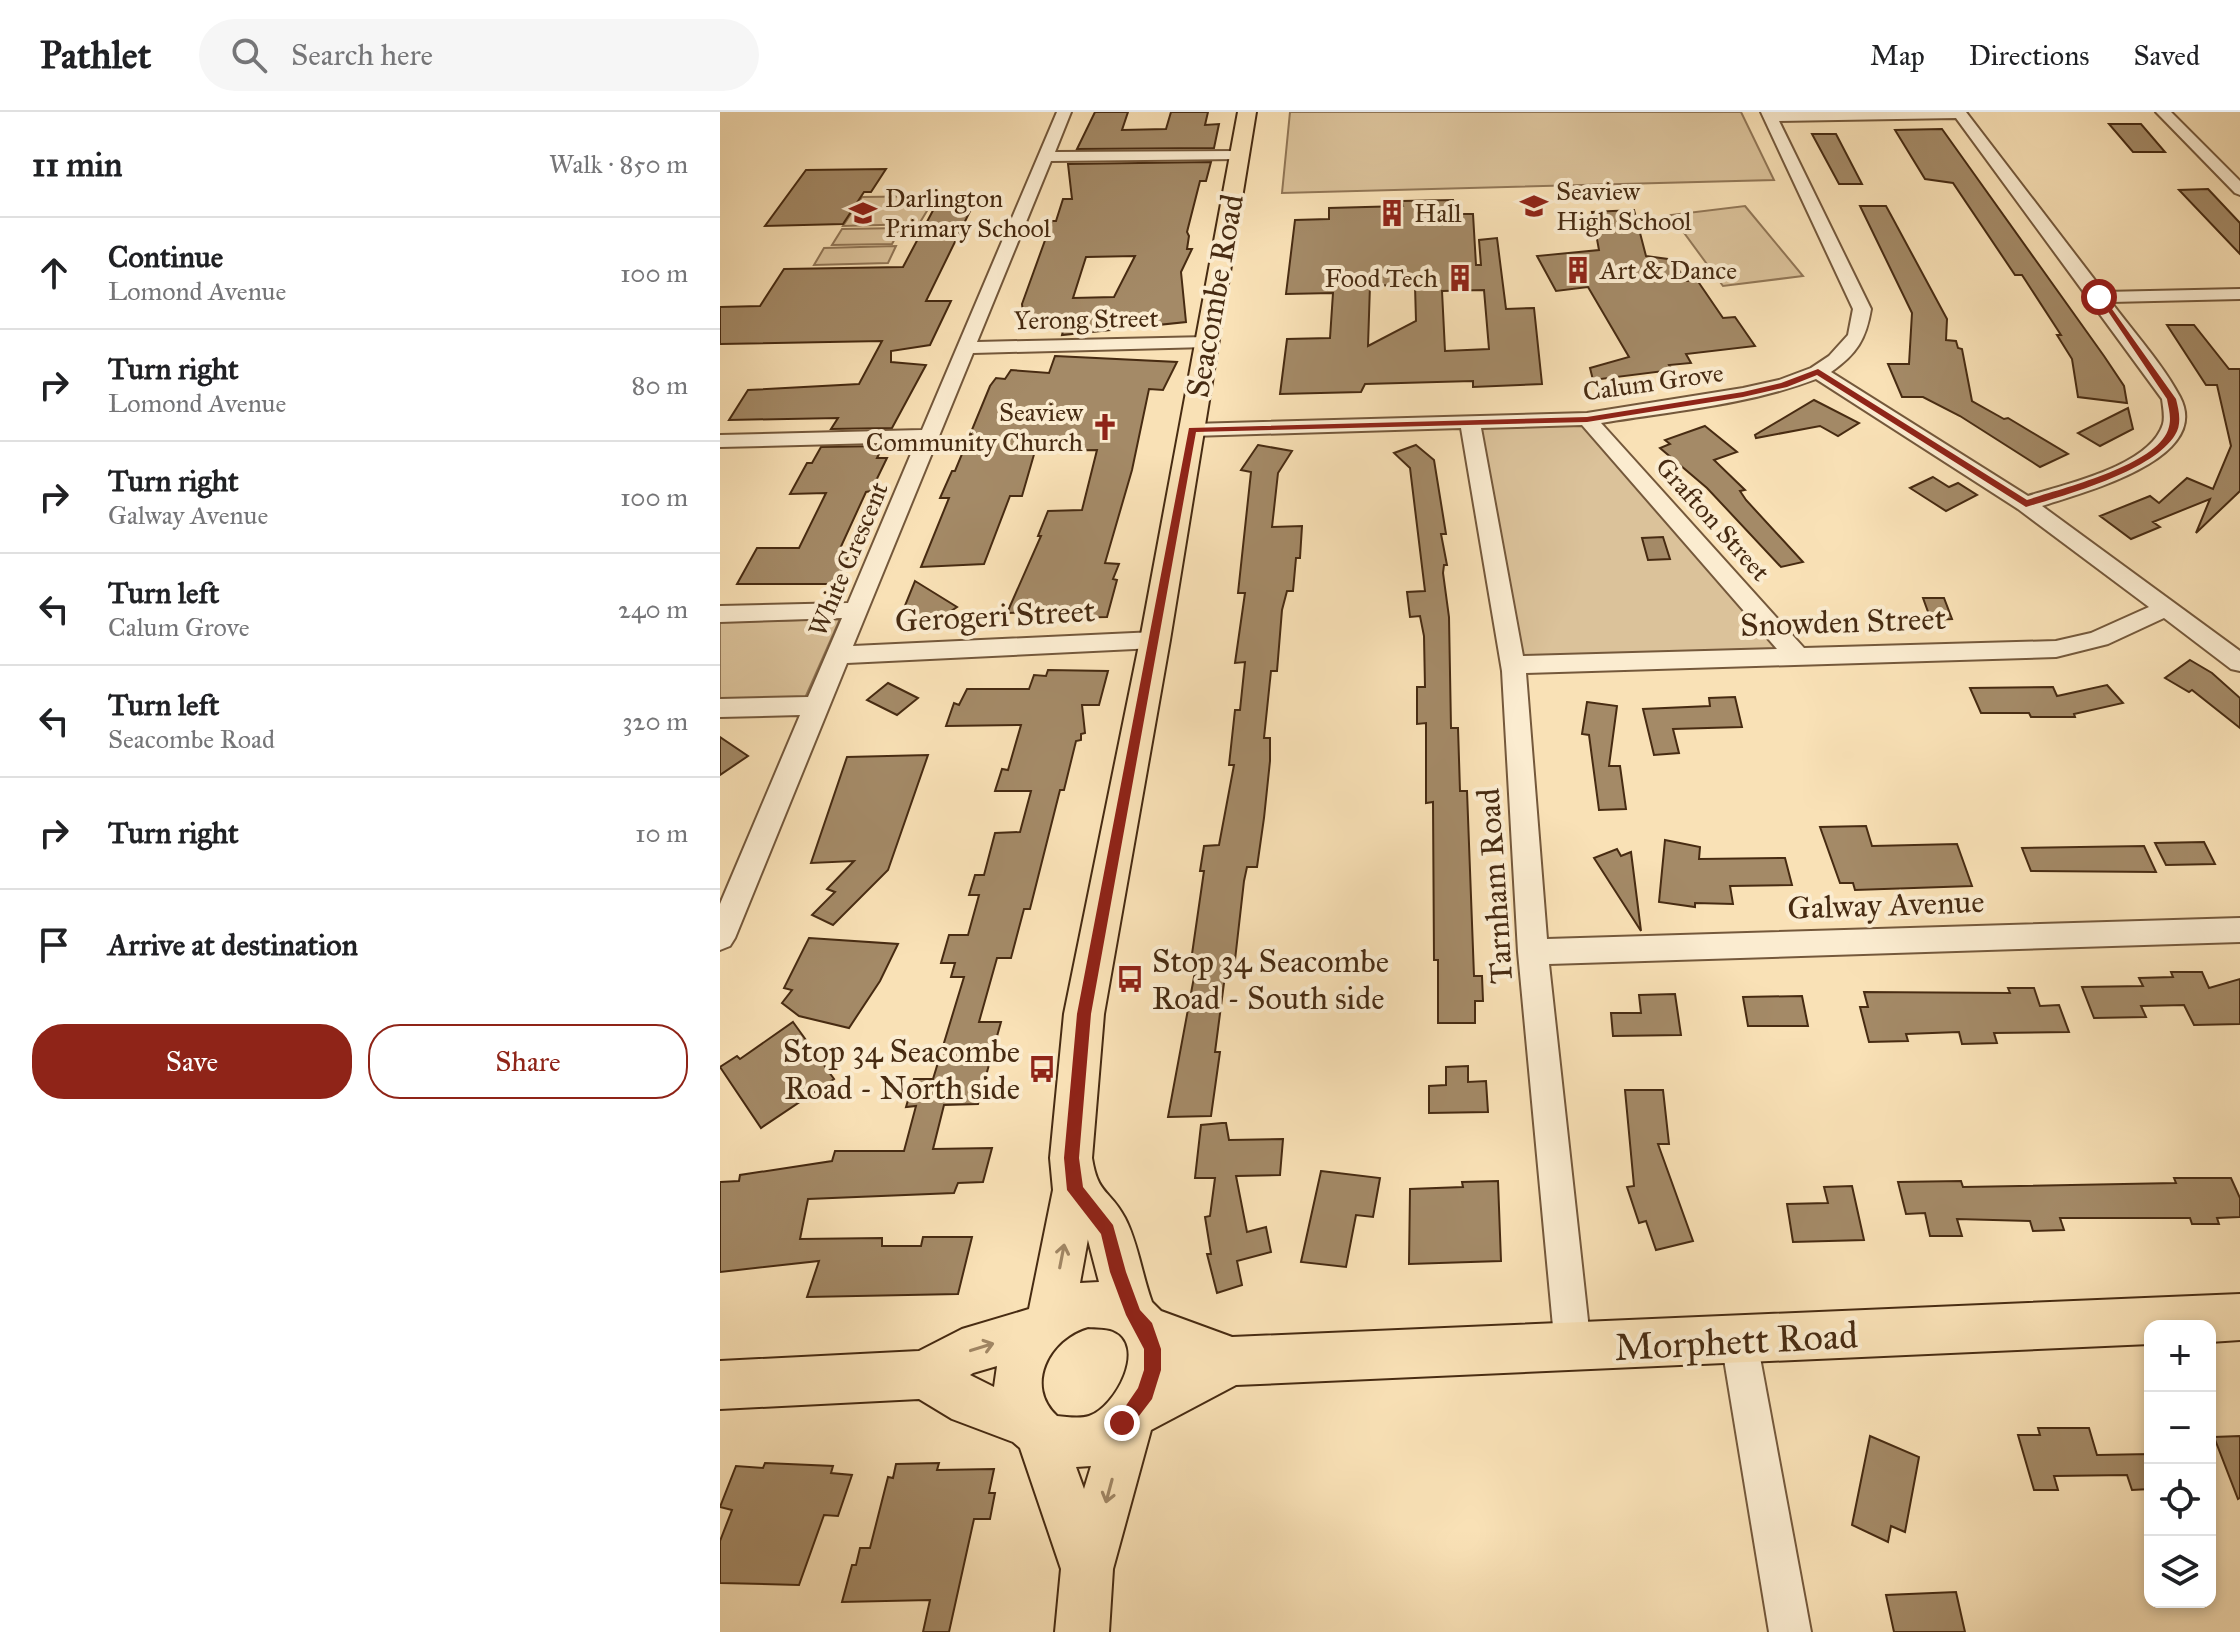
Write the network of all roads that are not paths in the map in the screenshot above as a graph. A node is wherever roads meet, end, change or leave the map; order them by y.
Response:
1 (1064, 112) edge
2 (1247, 112) edge
3 (2163, 112) edge
4 (1769, 114) edge
5 (1239, 155) junction
6 (1046, 157) junction
7 (2240, 190) edge
8 (2240, 294) edge
9 (2099, 297) junction
10 (1207, 342) junction
11 (967, 348) junction
12 (1818, 372) junction
13 (1587, 419) junction
14 (1470, 421) junction
15 (1192, 430) junction
16 (929, 436) junction
17 (720, 441) edge
18 (2026, 504) junction
19 (2165, 608) junction
20 (858, 610) junction
21 (720, 614) edge
22 (1155, 640) junction
23 (839, 655) junction
24 (1796, 655) junction
25 (2240, 663) edge
26 (1513, 665) junction
27 (817, 706) junction
28 (720, 708) edge
29 (2240, 930) edge
30 (720, 938) edge
31 (1533, 952) junction
32 (1075, 1190) junction
33 (2240, 1317) edge
34 (1140, 1322) junction
35 (1046, 1326) junction
36 (1739, 1341) junction
37 (1573, 1348) junction
38 (1232, 1361) junction
39 (924, 1375) junction
40 (720, 1385) edge
41 (1131, 1414) junction
42 (1035, 1429) junction
43 (1087, 1569) junction
44 (1082, 1632) edge
45 (1790, 1632) edge

1 - 6 street, White Crescent
2 - 5 main road, Seacombe Road
3 - 7 street
4 - 9 street
4 - 12 street, Calum Grove
5 - 6 street
5 - 10 main road, Seacombe Road
6 - 11 street, White Crescent
8 - 9 street
9 - 18 street
10 - 11 street, Yerong Street
10 - 15 main road, Seacombe Road
11 - 16 street, White Crescent
12 - 13 street, Calum Grove
12 - 18 street
13 - 14 street, Calum Grove
13 - 24 street, Grafton Street
14 - 15 street, Calum Grove
14 - 26 street, Tarnham Road
15 - 22 main road, Seacombe Road
16 - 17 street
16 - 20 street, White Crescent
18 - 19 street
19 - 24 street, Snowden Street
19 - 25 street
20 - 21 street
20 - 23 street, White Crescent
22 - 23 street, Gerogeri Street
22 - 32 main road, Seacombe Road
23 - 27 street, White Crescent
24 - 26 street, Snowden Street
26 - 31 street, Tarnham Road
27 - 28 street
27 - 30 street, White Crescent
29 - 31 street, Galway Avenue
31 - 37 street, Tarnham Road
32 - 34 main road
35 -> 32 main road, Seacombe Road
33 - 36 main road, Morphett Road
34 - 35 main road
34 - 38 main road, Morphett Road
34 - 41 main road
39 -> 35 main road
35 - 42 main road
36 - 37 main road, Morphett Road
36 - 45 street
37 - 38 main road, Morphett Road
38 - 41 main road, Morphett Road
39 - 40 main road
39 - 42 main road
41 - 42 main road
41 -> 43 main road
42 - 43 main road
43 - 44 main road

